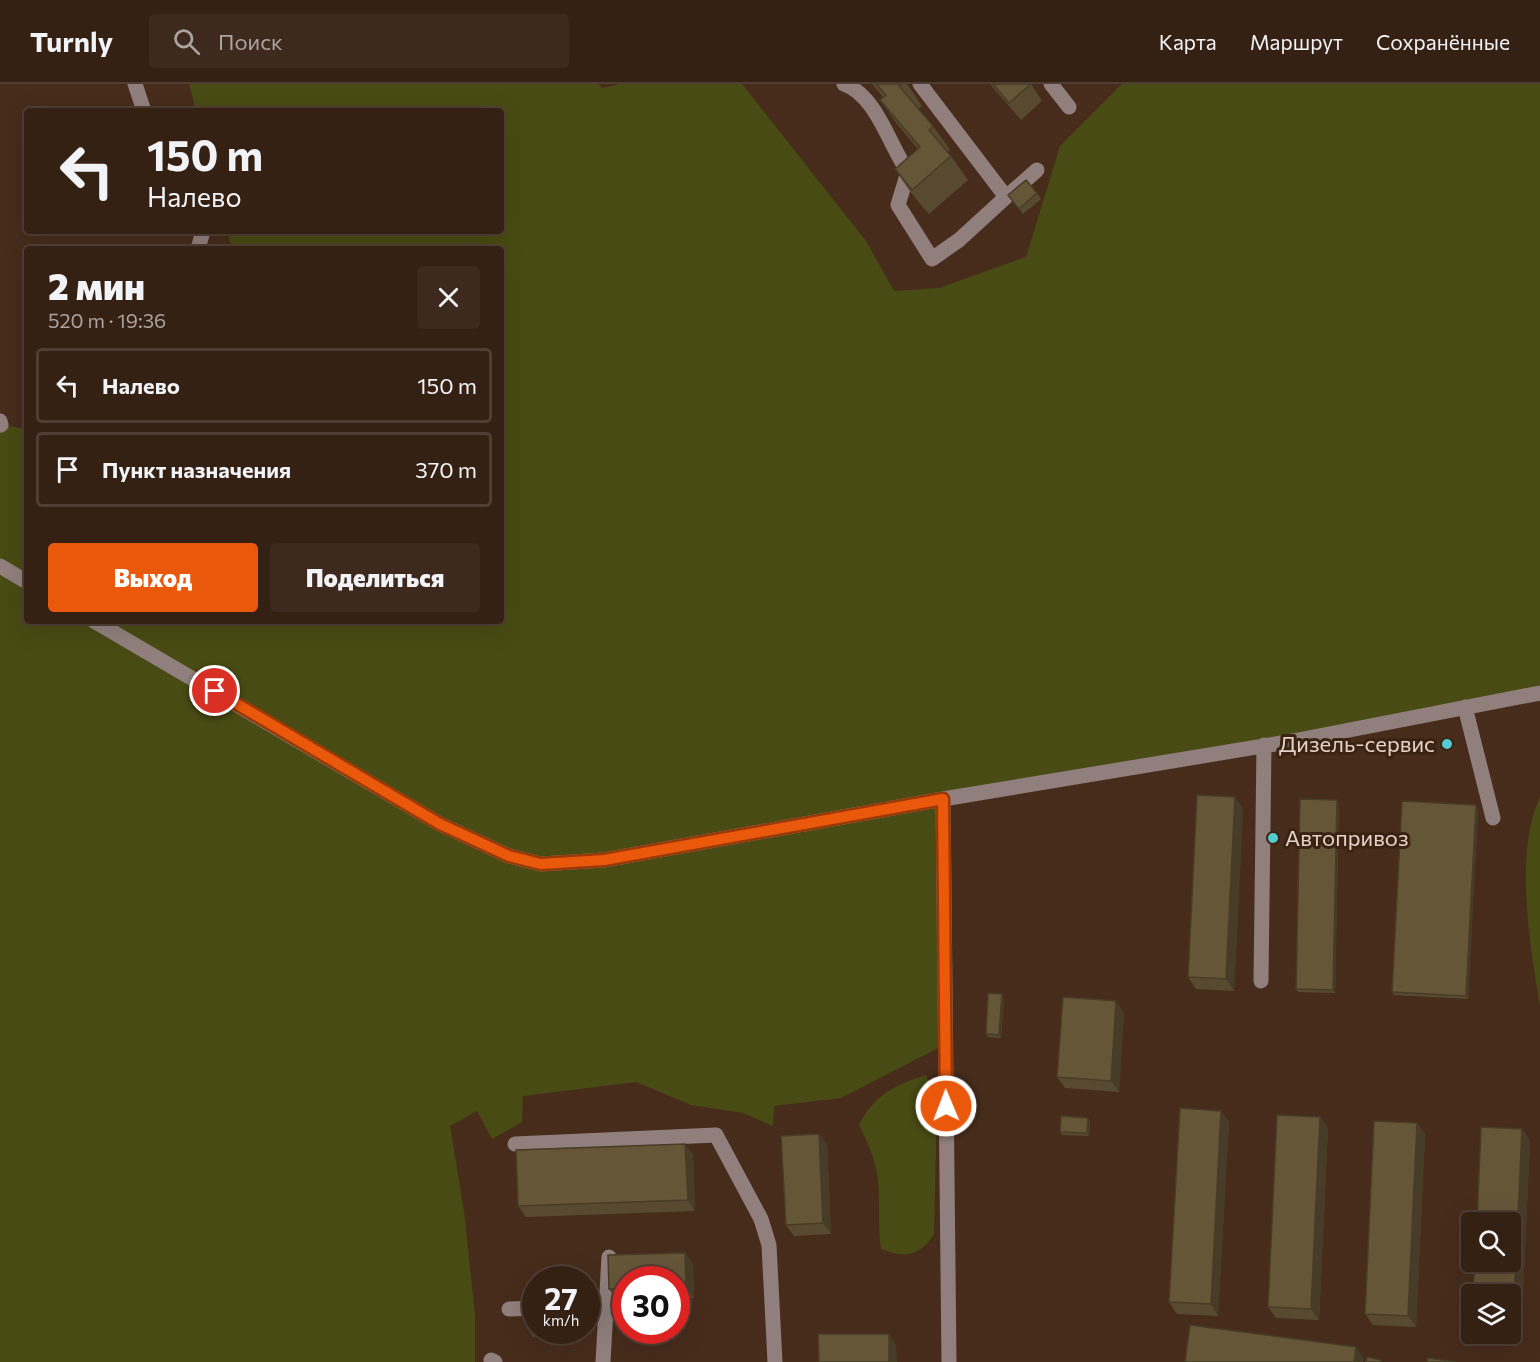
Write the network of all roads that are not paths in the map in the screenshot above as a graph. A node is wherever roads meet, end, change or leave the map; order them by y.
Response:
1 (135, 84) edge
2 (844, 84) edge
3 (920, 84) edge
4 (1050, 84) edge
5 (1069, 107) dead end
6 (143, 108) edge
7 (1037, 170) dead end
8 (1006, 197) junction
9 (0, 566) edge
10 (24, 580) edge
11 (99, 624) edge
12 (1540, 693) edge
13 (1465, 707) junction
14 (1264, 746) junction
15 (943, 799) junction
16 (1493, 818) dead end
17 (1261, 981) dead end
18 (516, 1144) dead end
19 (609, 1257) edge
20 (600, 1306) edge
21 (607, 1306) junction
22 (510, 1309) dead end
23 (522, 1309) edge
24 (603, 1362) edge
25 (775, 1362) edge
26 (949, 1362) edge

1 - 6 street
2 - 8 street
3 - 8 street
4 - 5 street
7 - 8 street
9 - 10 street
11 - 15 street
12 - 13 street
13 - 14 street
13 - 16 street
14 - 15 street
14 - 17 street
15 - 26 street
18 - 25 street
19 - 21 street
20 - 21 street
21 - 24 street
22 - 23 street

